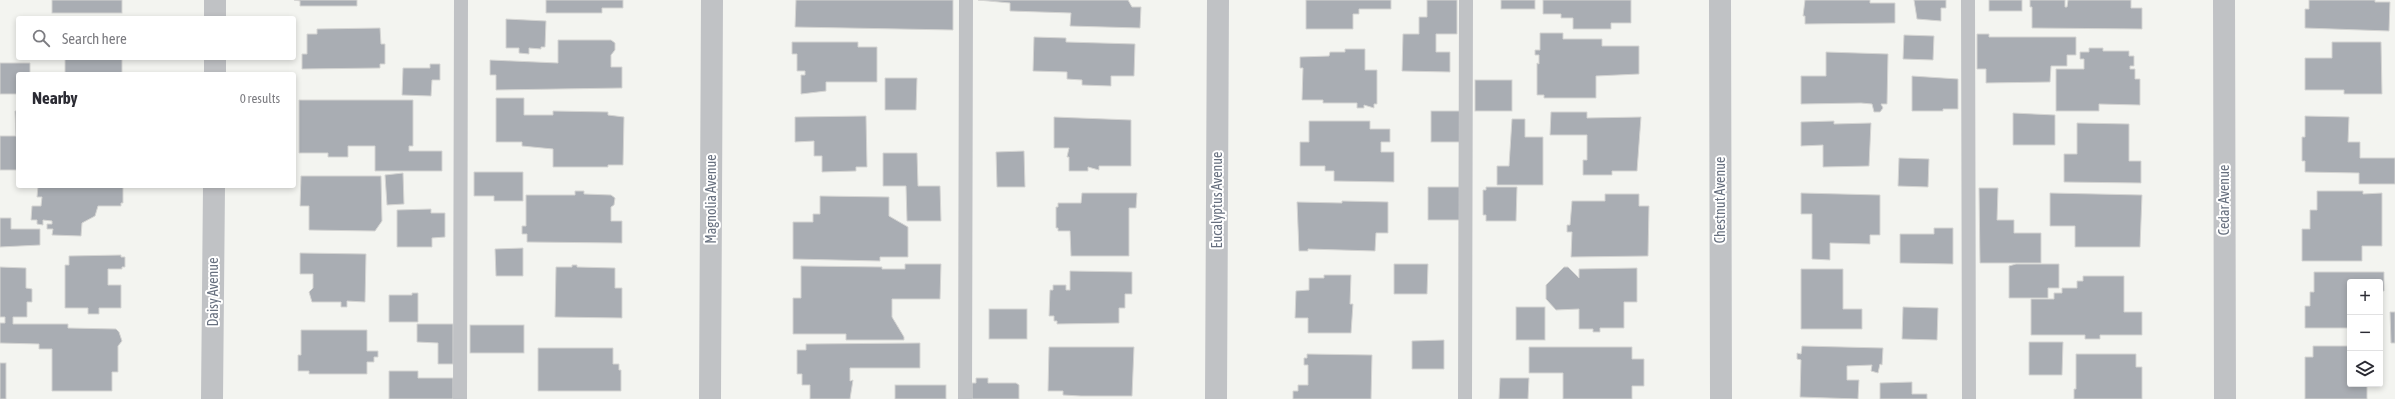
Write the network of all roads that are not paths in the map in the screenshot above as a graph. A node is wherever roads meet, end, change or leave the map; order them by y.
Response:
1 (215, 0) edge
2 (461, 0) edge
3 (712, 0) edge
4 (966, 0) edge
5 (1218, 0) edge
6 (1466, 0) edge
7 (1720, 0) edge
8 (1968, 0) edge
9 (2224, 0) edge
10 (215, 16) edge
11 (215, 60) edge
12 (215, 72) edge
13 (214, 188) edge
14 (212, 399) edge
15 (460, 399) edge
16 (710, 399) edge
17 (965, 399) edge
18 (1216, 399) edge
19 (1465, 399) edge
20 (1721, 399) edge
21 (1969, 399) edge
22 (2225, 399) edge

1 - 10 street
2 - 15 lane
3 - 16 street, Magnolia Avenue
4 - 17 lane
5 - 18 street, Eucalyptus Avenue
6 - 19 lane
7 - 20 street, Chestnut Avenue
8 - 21 lane
9 - 22 street, Cedar Avenue
11 - 12 street
13 - 14 street, Daisy Avenue

